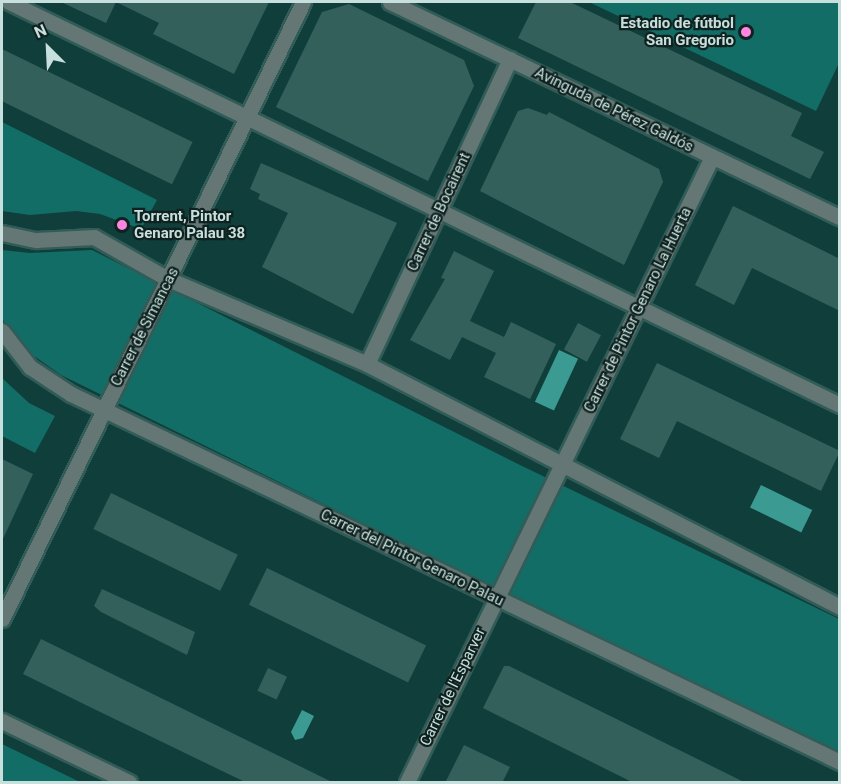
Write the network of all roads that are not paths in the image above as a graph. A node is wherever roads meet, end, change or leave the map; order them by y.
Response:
1 (9, 2) edge
2 (303, 2) edge
3 (390, 2) edge
4 (510, 59) junction
5 (248, 119) junction
6 (712, 157) junction
7 (440, 211) junction
8 (840, 218) edge
9 (2, 233) edge
10 (168, 279) junction
11 (640, 306) junction
12 (2, 332) edge
13 (367, 364) junction
14 (840, 405) edge
15 (103, 409) junction
16 (564, 464) junction
17 (496, 599) junction
18 (840, 607) edge
19 (2, 619) edge
20 (2, 721) edge
21 (840, 762) edge
22 (129, 783) edge
23 (406, 783) edge

1 - 5 street
2 - 5 street, Carrer de Simancas
3 - 4 street, Avinguda de Pérez Galdós
4 - 6 street, Avinguda de Pérez Galdós
4 - 7 street, Carrer de Bocairent
5 - 7 street
5 - 10 street, Carrer de Simancas
6 - 8 street, Avinguda de Pérez Galdós
6 - 11 street, Carrer de Pintor Genaro La Huerta
7 - 11 street
7 - 13 street, Carrer de Bocairent
9 - 10 street
10 - 13 street
10 - 15 street, Carrer de Simancas
11 - 14 street
11 - 16 street, Carrer de Pintor Genaro La Huerta
12 - 15 street, Carrer del Pintor Genaro Palau
13 - 16 street
15 - 17 street, Carrer del Pintor Genaro Palau
15 - 19 street, Carrer de Simancas
16 - 17 street, Carrer de l'Esparver
16 - 18 street
17 - 21 street, Carrer del Pintor Genaro Palau
17 - 23 street, Carrer de l'Esparver
20 - 22 street

